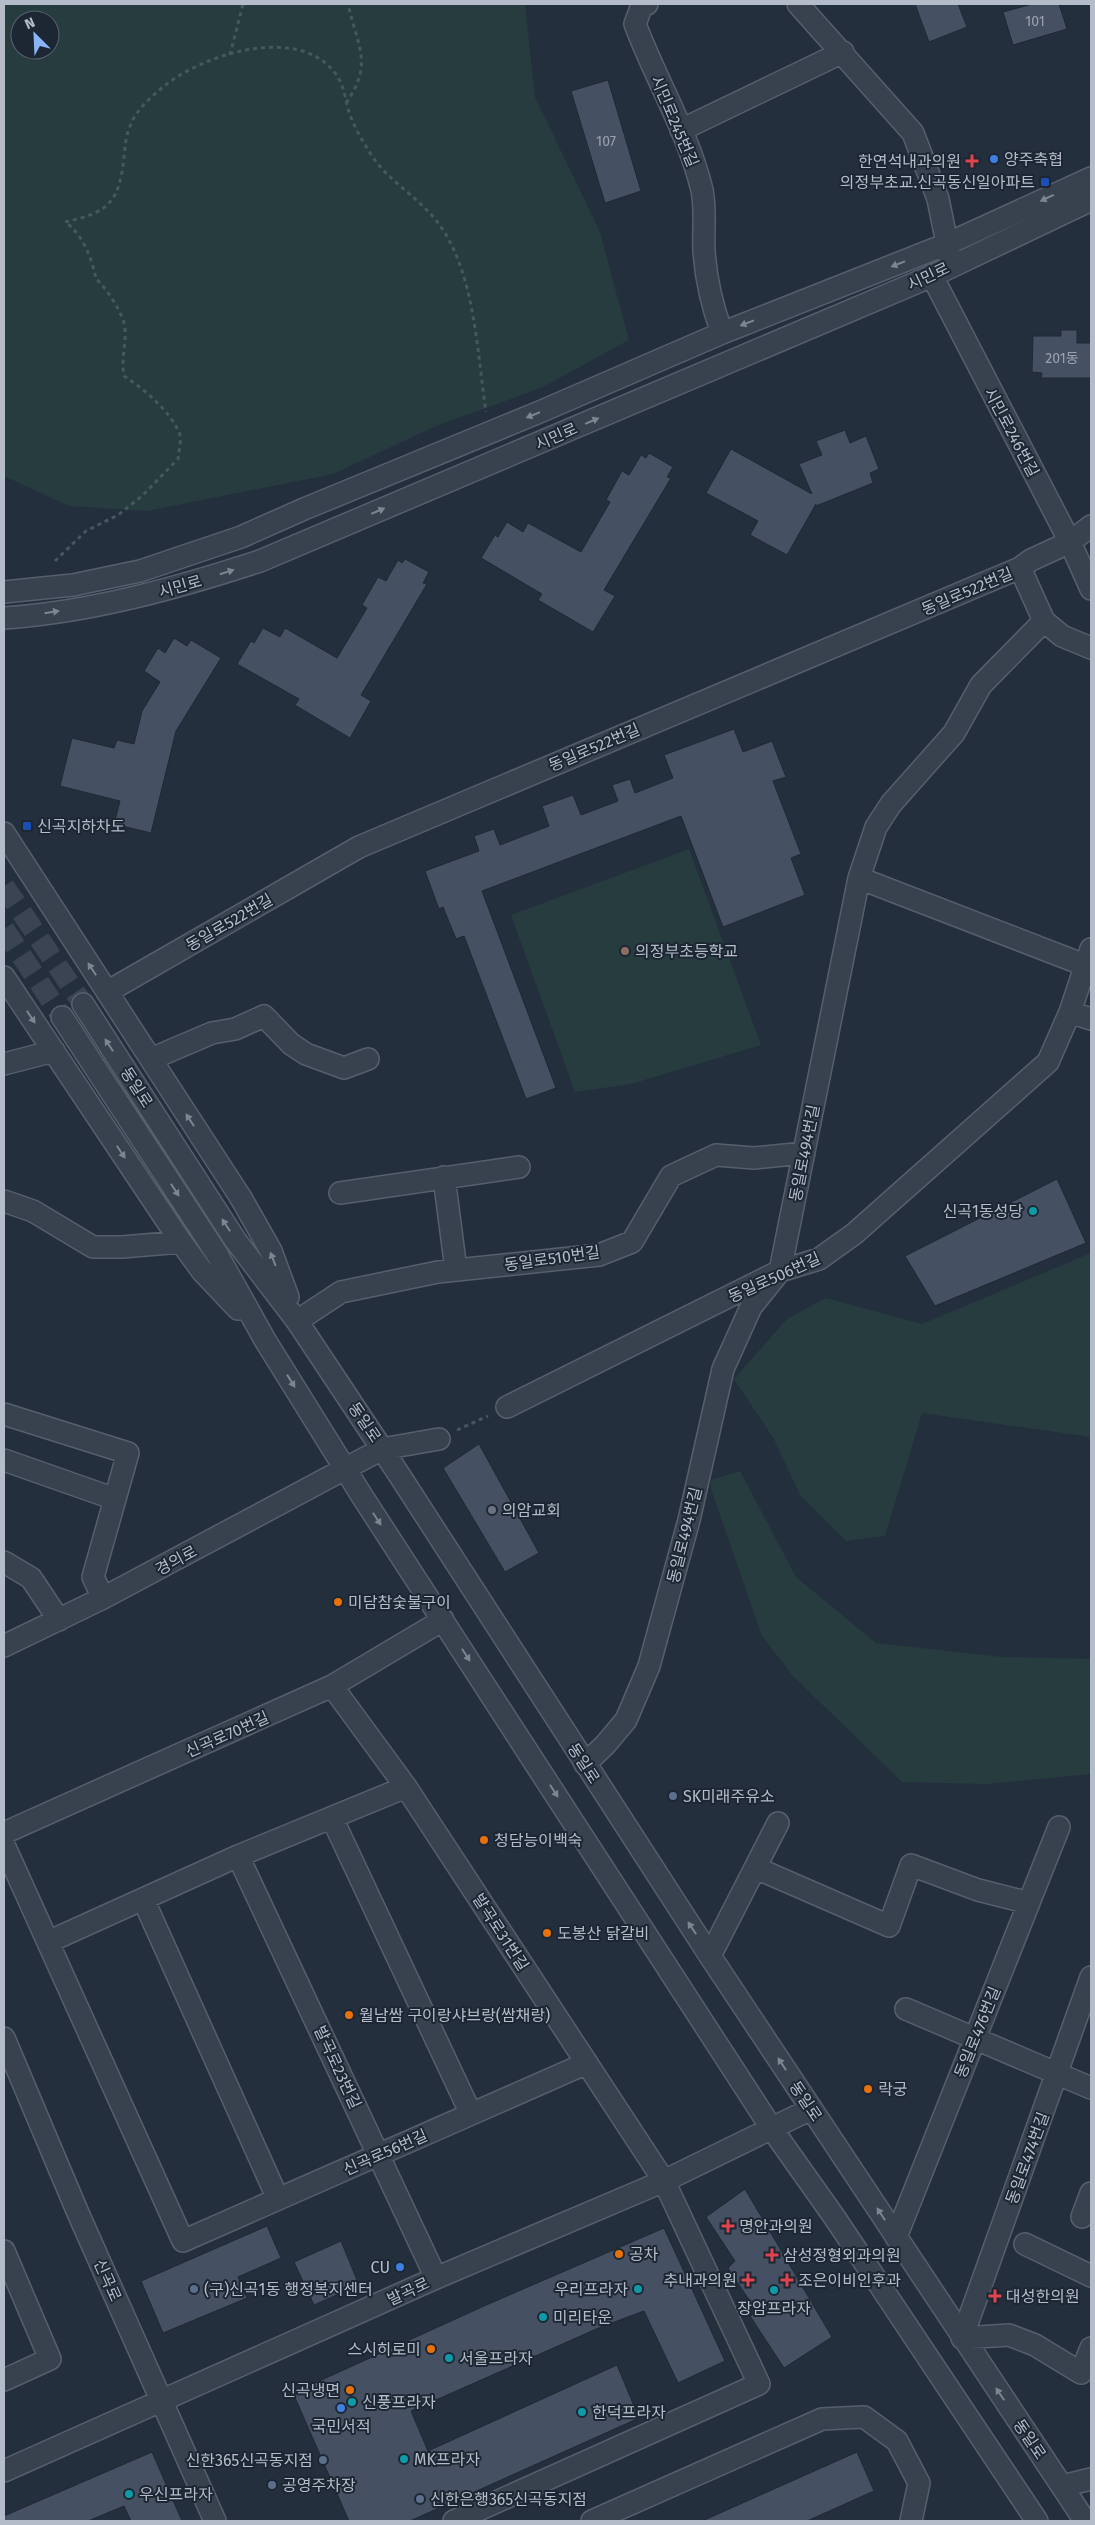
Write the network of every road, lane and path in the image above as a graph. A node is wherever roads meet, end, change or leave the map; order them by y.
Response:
1 (243, 4) edge
2 (348, 4) edge
3 (647, 4) edge
4 (798, 4) edge
5 (843, 52) junction
6 (230, 55) junction
7 (346, 103) junction
8 (681, 130) junction
9 (1091, 178) edge
10 (1091, 200) edge
11 (947, 244) junction
12 (952, 266) junction
13 (932, 276) junction
14 (722, 333) junction
15 (487, 415) dead end
16 (1091, 526) edge
17 (1070, 542) junction
18 (55, 561) dead end
19 (1020, 568) junction
20 (1091, 590) edge
21 (4, 592) edge
22 (4, 618) edge
23 (1044, 621) junction
24 (1091, 648) edge
25 (4, 833) edge
26 (859, 878) junction
27 (1089, 957) edge
28 (4, 977) edge
29 (108, 992) junction
30 (83, 1004) tunnel mouth
31 (1070, 1012) junction
32 (62, 1017) tunnel mouth
33 (1091, 1020) edge
34 (54, 1051) junction
35 (151, 1059) junction
36 (368, 1059) dead end
37 (4, 1064) edge
38 (804, 1153) junction
39 (519, 1167) dead end
40 (444, 1177) junction
41 (340, 1193) dead end
42 (4, 1201) edge
43 (181, 1242) junction
44 (456, 1270) junction
45 (780, 1271) junction
46 (297, 1321) junction
47 (265, 1340) junction
48 (507, 1407) joint
49 (4, 1414) edge
50 (439, 1439) joint
51 (382, 1448) junction
52 (4, 1460) edge
53 (345, 1469) junction
54 (115, 1499) junction
55 (4, 1562) edge
56 (104, 1598) junction
57 (59, 1620) junction
58 (443, 1620) junction
59 (4, 1646) edge
60 (332, 1686) junction
61 (585, 1764) junction
62 (406, 1787) junction
63 (332, 1818) junction
64 (778, 1823) dead end
65 (1059, 1826) dead end
66 (4, 1833) edge
67 (4, 1845) edge
68 (238, 1856) junction
69 (756, 1868) junction
70 (144, 1900) junction
71 (1029, 1903) junction
72 (48, 1942) junction
73 (710, 1956) junction
74 (1091, 1977) edge
75 (906, 2009) dead end
76 (975, 2038) junction
77 (6, 2052) edge
78 (587, 2064) junction
79 (1057, 2073) junction
80 (1091, 2088) edge
81 (811, 2109) junction
82 (471, 2114) junction
83 (772, 2129) junction
84 (379, 2155) junction
85 (664, 2181) junction
86 (1091, 2193) edge
87 (278, 2199) junction
88 (1082, 2217) dead end
89 (896, 2237) junction
90 (1026, 2244) dead end
91 (4, 2251) edge
92 (1091, 2276) edge
93 (436, 2278) junction
94 (962, 2338) junction
95 (1091, 2348) edge
96 (1086, 2378) edge
97 (4, 2380) edge
98 (160, 2400) junction
99 (4, 2471) edge
100 (1091, 2480) edge
101 (1062, 2486) junction
102 (215, 2521) edge
103 (454, 2521) edge
104 (592, 2521) edge
105 (911, 2521) edge
106 (1037, 2521) edge
107 (1086, 2521) edge

1 - 6 path
2 - 7 path
3 - 8 street, 시민로245번길
4 - 5 street
5 - 8 street
5 - 11 street
6 - 7 path
6 - 18 path
7 - 15 path
8 - 14 street, 시민로245번길
9 -> 11 street, 시민로
10 - 12 street, 시민로
11 - 12 street
11 -> 14 street, 시민로
12 - 13 street, 시민로
13 - 17 street, 시민로246번길
22 -> 13 street, 시민로
14 -> 21 street, 시민로
16 - 17 street, 동일로522번길
17 - 19 street, 동일로522번길
17 - 20 street, 시민로246번길
19 - 23 street
19 - 29 street, 동일로522번길
23 - 24 street
23 - 26 street, 동일로494번길
29 -> 25 street
26 - 27 street
26 - 38 street, 동일로494번길
27 - 31 street, 동일로506번길
28 -> 34 street
29 - 35 street
46 -> 30 street, 동일로
31 - 33 street
31 - 45 street, 동일로506번길
32 -> 47 street, 동일로
34 - 37 street
34 -> 43 street
35 - 36 street
46 -> 35 street
38 - 44 street, 동일로510번길
38 - 45 street, 동일로494번길
39 - 40 street
40 - 41 street
40 - 44 street
42 - 43 street
43 - 47 street
44 - 46 street, 동일로510번길
45 - 48 street, 동일로506번길
45 - 61 street, 동일로494번길
46 - 51 street, 동일로
47 -> 53 street, 동일로
48 - 50 path
49 - 54 street
50 - 51 street
51 - 53 street
51 - 61 street, 동일로
52 - 54 street
53 - 56 street, 경의로
53 -> 58 street, 동일로
54 - 56 street
55 - 57 street
56 - 57 street, 경의로
57 - 59 street, 경의로
58 - 60 street, 신곡로70번길
58 -> 83 street, 동일로
60 - 62 street, 발곡로31번길
60 - 66 street, 신곡로70번길
73 -> 61 street, 동일로
62 - 63 street
62 - 78 street, 발곡로31번길
63 - 68 street
63 - 82 street
64 - 69 street
65 - 71 street, 동일로476번길
67 - 72 street
68 - 70 street
68 - 84 street, 발곡로23번길
69 - 71 street
69 - 73 street
70 - 72 street
70 - 87 street
71 - 76 street, 동일로476번길
72 - 87 street, 신곡로56번길
81 -> 73 street, 동일로
74 - 79 street, 동일로474번길
75 - 76 street
76 - 79 street
76 - 89 street, 동일로476번길
77 - 98 street, 신곡로
78 - 82 street, 신곡로56번길
78 - 85 street, 발곡로31번길
79 - 80 street
79 - 94 street, 동일로474번길
81 - 83 street, 발곡로
89 -> 81 street, 동일로
82 - 84 street, 신곡로56번길
83 - 85 street, 발곡로
83 - 106 street, 동일로
84 - 87 street, 신곡로56번길
84 - 93 street, 발곡로23번길
85 - 93 street, 발곡로
85 - 103 street, 발곡로31번길
86 - 88 street
89 - 94 street, 동일로
90 - 92 street
91 - 97 street
93 - 98 street, 발곡로
94 - 96 street
101 -> 94 street, 동일로
95 - 96 street
98 - 99 street, 발곡로
98 - 102 street, 신곡로
100 - 101 street
101 - 107 street, 동일로
104 - 105 street

